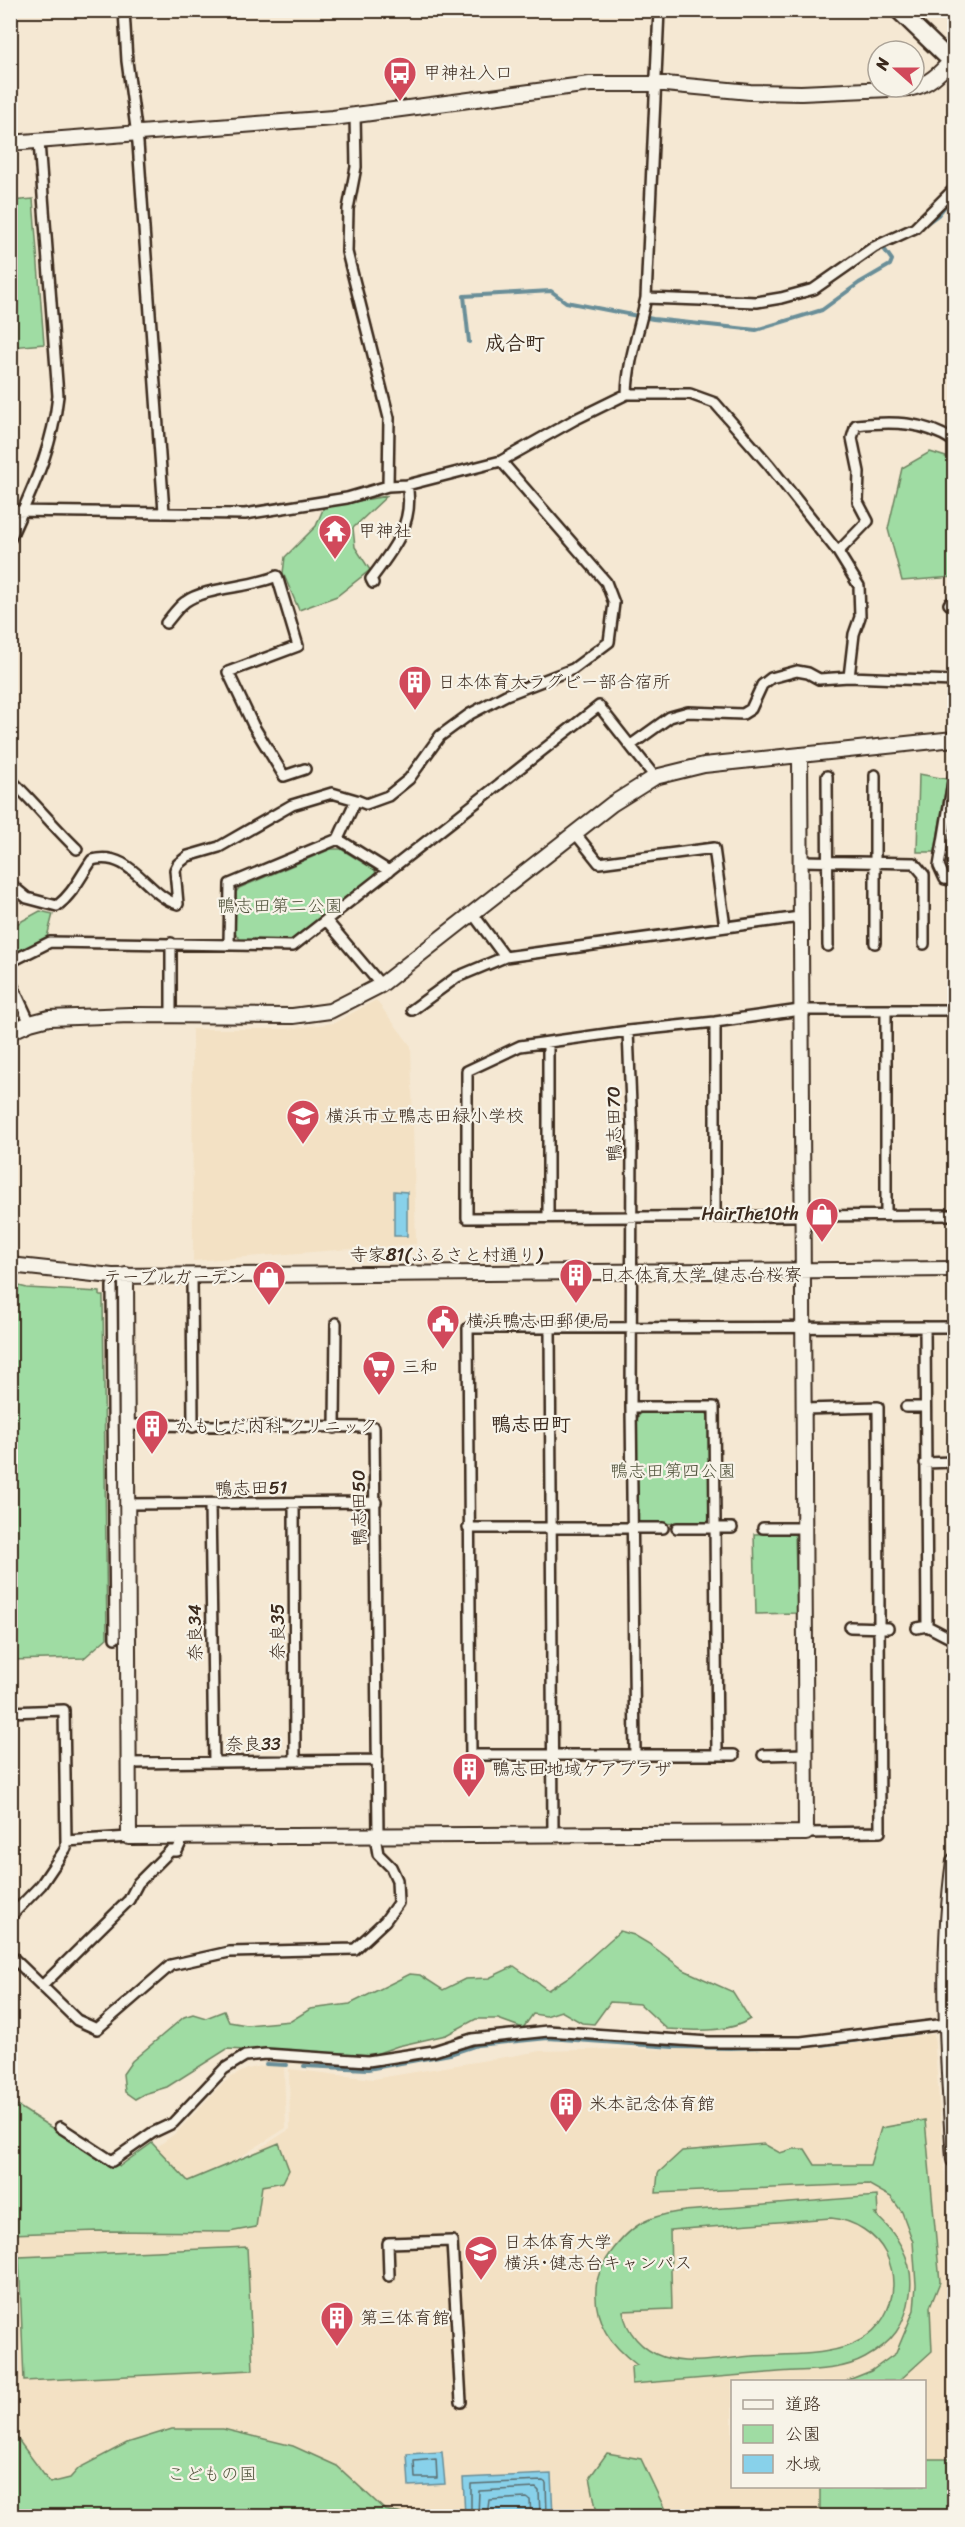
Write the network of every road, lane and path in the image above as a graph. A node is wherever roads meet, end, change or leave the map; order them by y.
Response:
1 (124, 10) edge
2 (658, 10) edge
3 (898, 10) edge
4 (953, 63) edge
5 (657, 85) junction
6 (355, 115) junction
7 (138, 134) junction
8 (39, 142) junction
9 (10, 143) edge
10 (954, 189) edge
11 (646, 298) junction
12 (627, 394) junction
13 (954, 441) edge
14 (501, 460) junction
15 (407, 484) junction
16 (388, 486) junction
17 (10, 512) edge
18 (164, 512) junction
19 (22, 513) junction
20 (10, 539) edge
21 (838, 552) junction
22 (373, 584) dead end
23 (166, 623) dead end
24 (849, 677) junction
25 (954, 681) edge
26 (954, 740) edge
27 (631, 744) junction
28 (800, 755) junction
29 (305, 769) dead end
30 (875, 775) dead end
31 (826, 776) dead end
32 (954, 776) edge
33 (655, 777) junction
34 (10, 779) edge
35 (356, 800) junction
36 (575, 833) junction
37 (338, 839) junction
38 (77, 849) dead end
39 (800, 861) junction
40 (827, 861) junction
41 (876, 861) junction
42 (389, 871) junction
43 (954, 881) edge
44 (10, 884) edge
45 (473, 914) junction
46 (800, 917) junction
47 (326, 920) junction
48 (725, 927) junction
49 (229, 943) junction
50 (876, 943) dead end
51 (171, 944) junction
52 (924, 944) dead end
53 (828, 946) dead end
54 (505, 957) junction
55 (10, 962) edge
56 (10, 980) edge
57 (381, 985) junction
58 (412, 1010) dead end
59 (800, 1010) junction
60 (886, 1010) junction
61 (954, 1010) edge
62 (171, 1016) junction
63 (715, 1022) junction
64 (30, 1023) junction
65 (628, 1031) junction
66 (10, 1032) edge
67 (548, 1044) junction
68 (802, 1215) junction
69 (886, 1215) junction
70 (954, 1215) edge
71 (548, 1216) junction
72 (715, 1216) junction
73 (630, 1217) junction
74 (10, 1264) edge
75 (954, 1269) edge
76 (803, 1270) junction
77 (632, 1272) junction
78 (192, 1274) junction
79 (126, 1275) junction
80 (112, 1286) dead end
81 (336, 1323) dead end
82 (804, 1325) junction
83 (954, 1326) edge
84 (631, 1327) junction
85 (925, 1327) junction
86 (550, 1328) junction
87 (631, 1407) junction
88 (906, 1407) dead end
89 (925, 1407) junction
90 (804, 1409) junction
91 (126, 1425) junction
92 (193, 1427) junction
93 (335, 1428) junction
94 (954, 1462) edge
95 (925, 1463) junction
96 (376, 1502) junction
97 (127, 1504) junction
98 (294, 1504) junction
99 (210, 1505) junction
100 (468, 1528) junction
101 (550, 1528) junction
102 (632, 1528) junction
103 (663, 1528) dead end
104 (677, 1528) dead end
105 (715, 1528) junction
106 (732, 1528) dead end
107 (763, 1528) dead end
108 (803, 1528) junction
109 (850, 1627) dead end
110 (884, 1628) junction
111 (115, 1638) dead end
112 (954, 1640) edge
113 (10, 1712) edge
114 (635, 1753) junction
115 (552, 1754) junction
116 (717, 1754) junction
117 (806, 1754) junction
118 (734, 1755) dead end
119 (763, 1755) dead end
120 (295, 1760) junction
121 (378, 1760) junction
122 (214, 1761) junction
123 (129, 1763) junction
124 (553, 1833) junction
125 (806, 1833) junction
126 (377, 1836) junction
127 (129, 1837) junction
128 (183, 1838) junction
129 (66, 1841) junction
130 (954, 1861) edge
131 (10, 1917) edge
132 (10, 1955) edge
133 (42, 1986) junction
134 (950, 2020) edge
135 (60, 2127) dead end
136 (954, 2160) edge
137 (389, 2276) dead end
138 (461, 2402) dead end

1 - 7 street
2 - 5 street
3 - 4 main road
4 - 5 street
5 - 6 street
5 - 11 street
6 - 7 street
6 - 16 street
7 - 8 street
7 - 18 street
8 - 9 street
8 - 19 street
10 - 11 street
11 - 12 street
12 - 14 street
12 - 21 street
13 - 21 street
14 - 15 street
14 - 35 street
15 - 16 street
15 - 22 street
16 - 18 street
17 - 19 street
18 - 19 street
19 - 20 street
21 - 24 street
23 - 29 street
24 - 25 street
24 - 27 street
26 - 28 street
27 - 33 street
27 - 42 street
28 - 33 street
28 - 39 street
30 - 41 street
31 - 40 street
32 - 43 street
33 - 36 street
34 - 38 street
35 - 37 street
35 - 44 street
36 - 45 street
36 - 48 street
37 - 42 street
37 - 49 street
39 - 40 street
39 - 46 street
40 - 41 street
40 - 53 street
41 - 50 street
41 - 52 street
42 - 47 street
45 - 54 street
45 - 57 street
46 - 48 street
46 - 59 street
47 - 49 street
47 - 57 street
48 - 54 street
49 - 51 street
51 - 55 street
51 - 62 street
54 - 58 street
56 - 64 street
57 - 62 street
59 - 60 street
59 - 63 street
59 - 68 street
60 - 61 street
60 - 69 street
62 - 64 street
63 - 65 street
63 - 72 street
64 - 66 street
65 - 67 street
65 - 73 street, 鴨志田70
67 - 71 street
67 - 71 street
68 - 69 street
68 - 72 street
68 - 76 street
69 - 70 street
71 - 73 street
72 - 73 street
73 - 77 street, 鴨志田70
74 - 79 street, 寺家81(ふるさと村通り)
75 - 76 street, 寺家81(ふるさと村通り)
76 - 77 street, 寺家81(ふるさと村通り)
76 - 82 street
77 - 78 street, 寺家81(ふるさと村通り)
77 - 84 street, 鴨志田70
78 - 79 street, 寺家81(ふるさと村通り)
78 - 92 street
79 - 91 street
80 - 111 street
81 - 93 street
82 - 84 street
82 - 85 street
82 - 90 street
83 - 85 street
84 - 86 street
84 - 87 street, 鴨志田70
85 - 89 street
86 - 100 street
86 - 101 street
87 - 102 street, 鴨志田70
87 - 105 street
88 - 89 street
89 - 95 street
90 - 108 street
90 - 110 street
91 - 92 street, 鴨志田50
91 - 97 street
92 - 93 street, 鴨志田50
93 - 96 street, 鴨志田50
94 - 95 street
95 - 112 street
96 - 98 street, 鴨志田51
96 - 121 street, 鴨志田50
97 - 99 street, 鴨志田51
97 - 123 street
98 - 99 street, 鴨志田51
98 - 120 street, 奈良35
99 - 122 street, 奈良34
100 - 101 street
100 - 115 street
101 - 102 street
101 - 115 street
102 - 103 street
102 - 114 street, 鴨志田70
104 - 105 street
105 - 106 street
105 - 116 street
107 - 108 street
108 - 117 street
109 - 110 street
110 - 125 street
113 - 129 street
114 - 115 street
114 - 116 street
115 - 124 street
116 - 118 street
117 - 119 street
117 - 125 street
120 - 121 street, 奈良33
120 - 122 street, 奈良33
121 - 126 street, 鴨志田50
122 - 123 street, 奈良33
123 - 127 street
124 - 125 street
124 - 126 street
126 - 128 street
126 - 133 street
127 - 128 street
127 - 129 street
128 - 133 street
129 - 131 street
130 - 134 street
132 - 133 street
134 - 135 street
134 - 136 street
137 - 138 street

